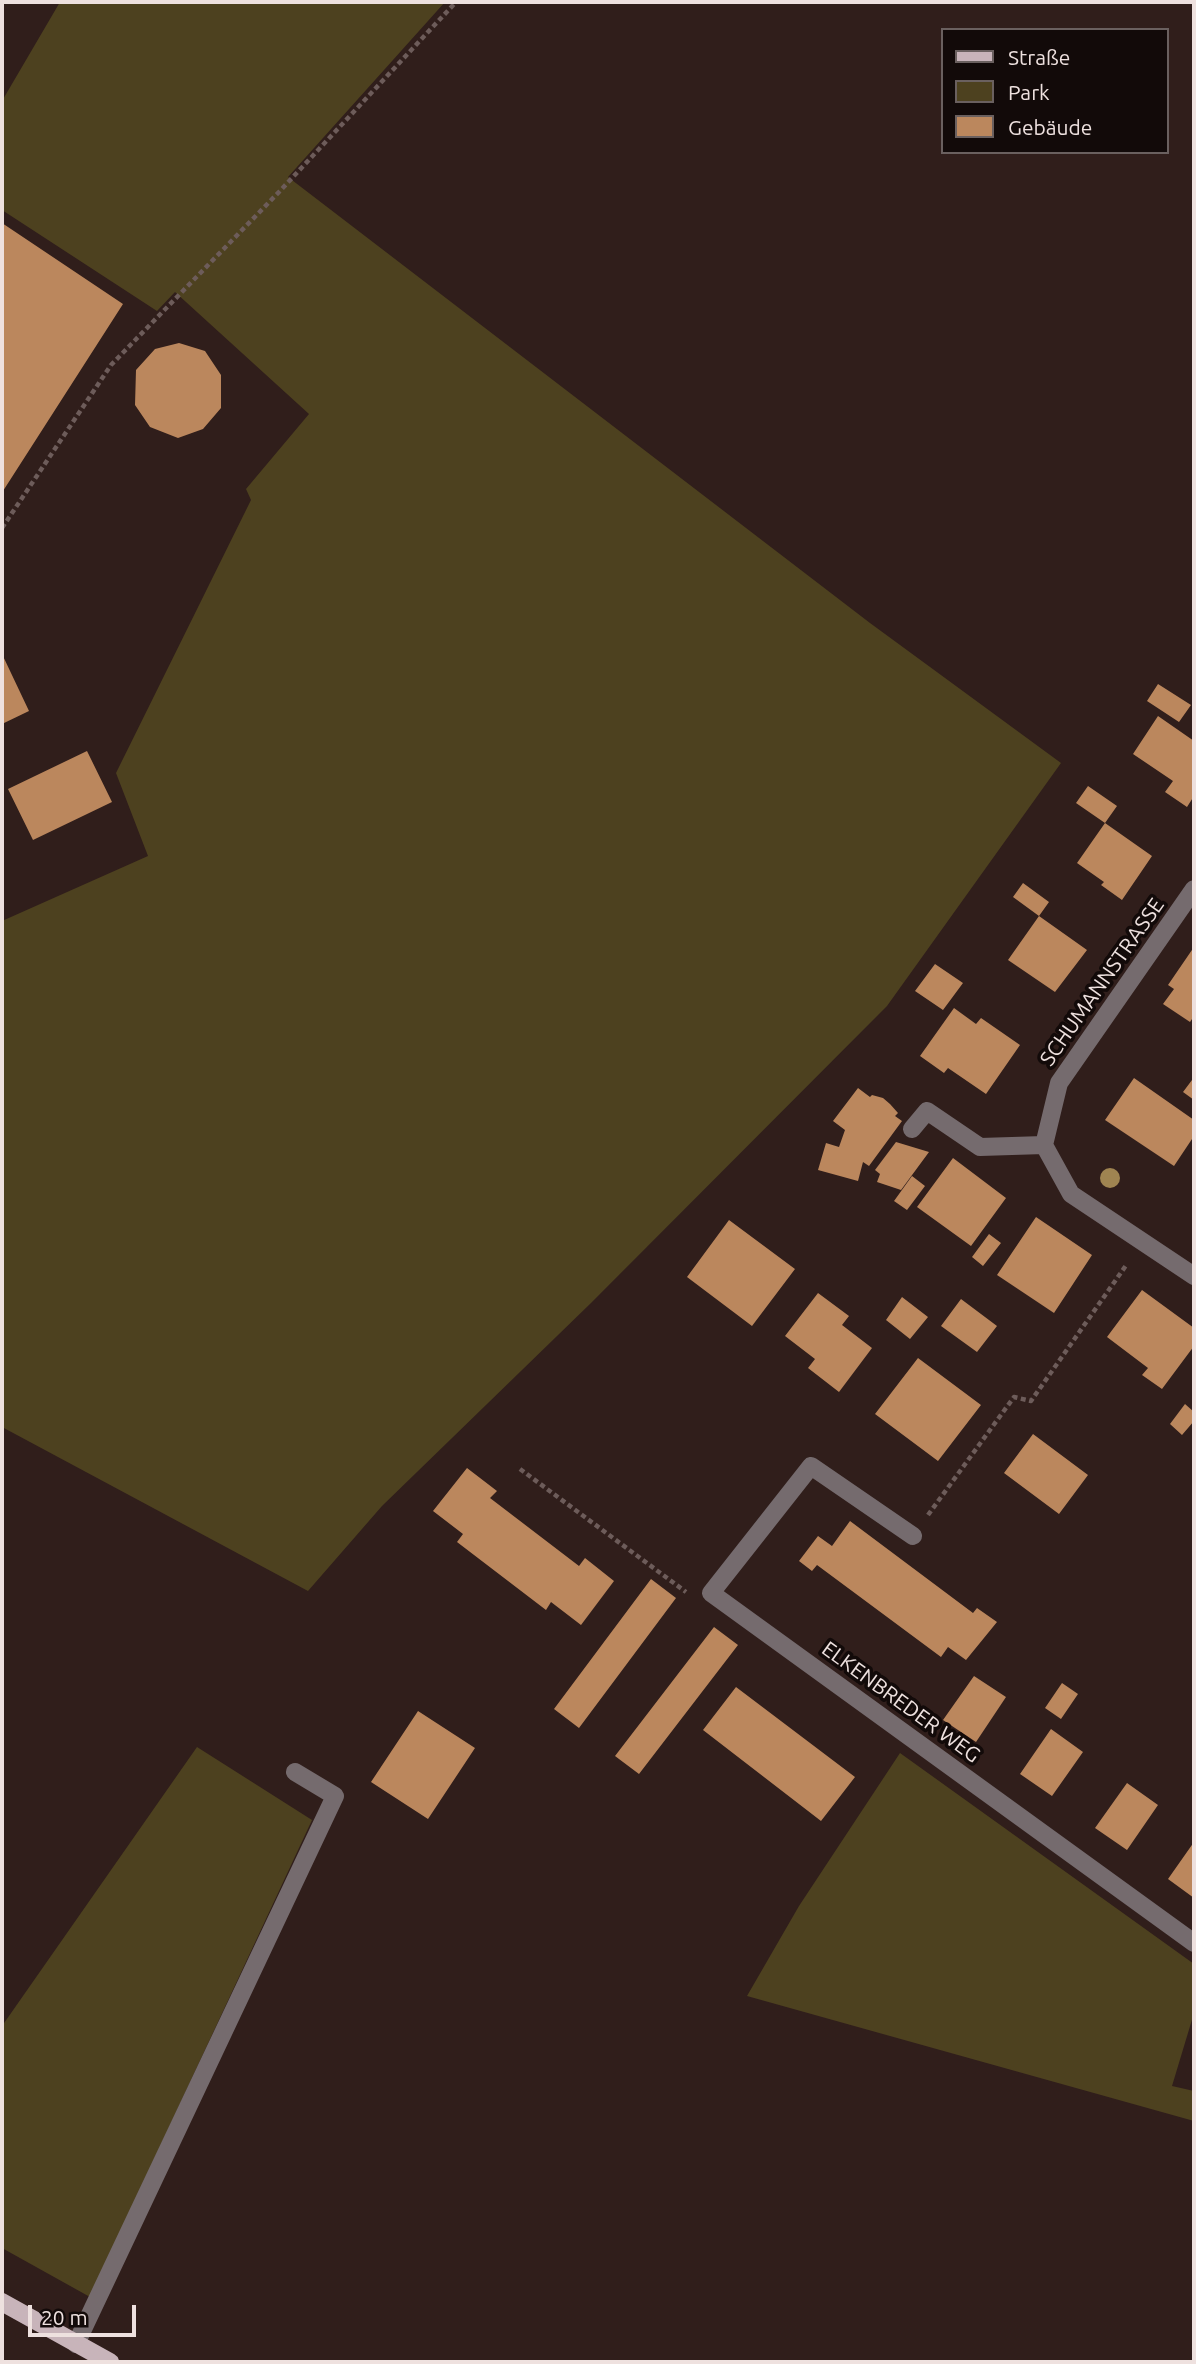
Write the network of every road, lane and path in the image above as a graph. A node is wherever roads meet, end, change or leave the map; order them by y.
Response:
1 (456, 2) edge
2 (2, 528) edge
3 (1194, 889) edge
4 (912, 1129) dead end
5 (1044, 1145) junction
6 (1144, 1241) junction
7 (1194, 1276) edge
8 (520, 1469) dead end
9 (913, 1536) joint
10 (687, 1592) dead end
11 (295, 1772) dead end
12 (1194, 1943) edge
13 (2, 2302) edge
14 (76, 2344) junction
15 (110, 2362) edge

1 - 2 path
3 - 5 street, SCHUMANNSTRASSE
4 - 5 street
5 - 6 street
6 - 7 street
6 - 9 path
8 - 10 path
9 - 12 street, ELKENBREDER WEG
11 - 14 street
13 - 14 main road
14 - 15 main road

